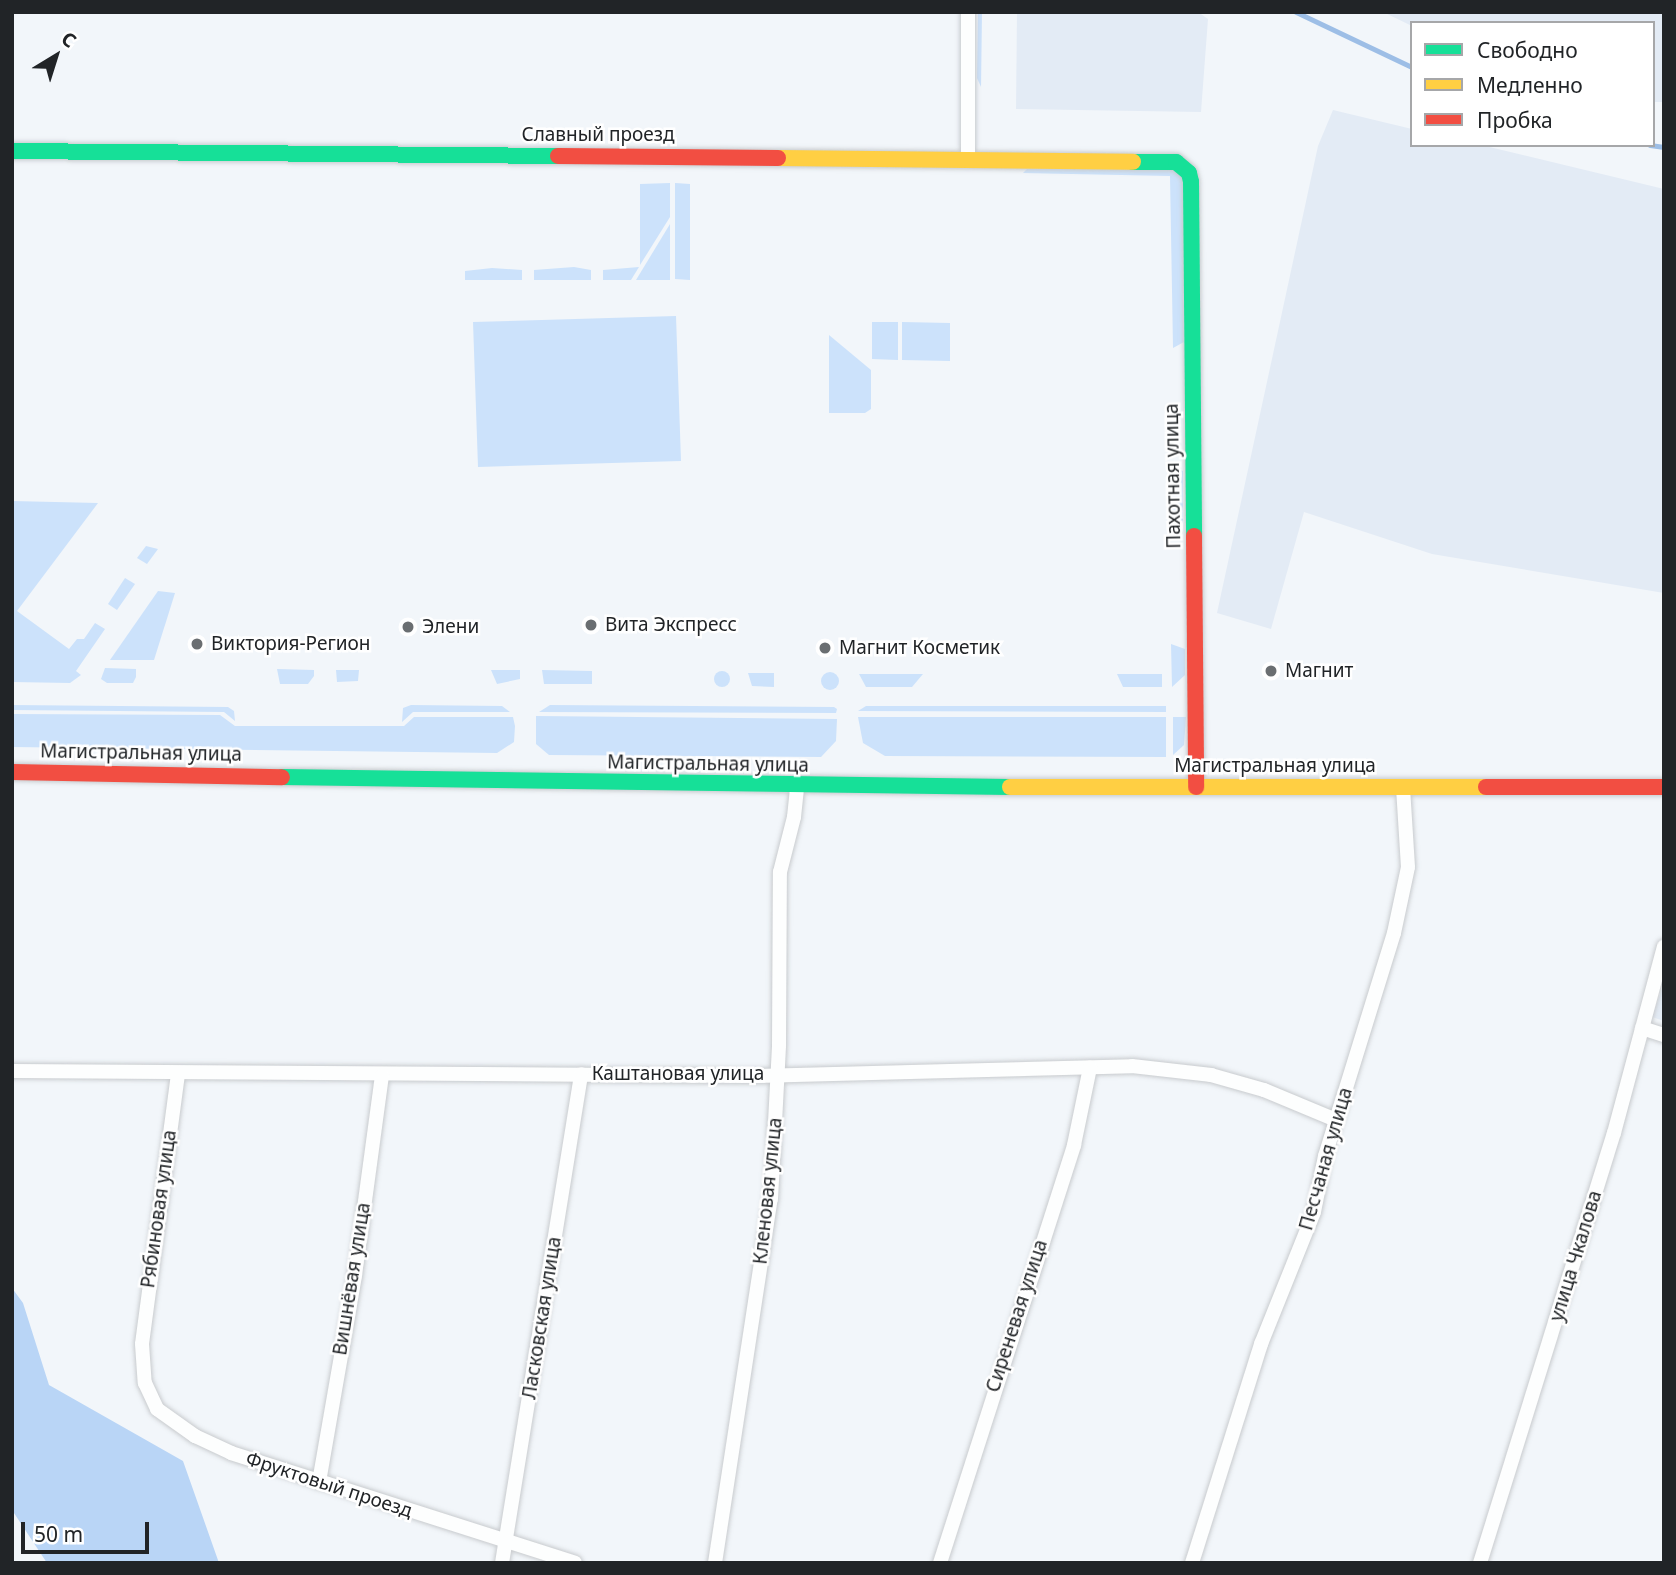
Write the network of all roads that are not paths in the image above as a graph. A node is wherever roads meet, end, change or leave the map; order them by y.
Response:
1 (968, 12) edge
2 (12, 150) edge
3 (968, 158) junction
4 (1183, 166) joint
5 (12, 772) edge
6 (797, 787) junction
7 (1196, 787) junction
8 (1403, 787) junction
9 (1664, 787) edge
10 (1664, 947) edge
11 (1642, 1028) junction
12 (1664, 1035) edge
13 (1090, 1068) junction
14 (12, 1071) edge
15 (178, 1074) junction
16 (581, 1074) junction
17 (778, 1074) junction
18 (382, 1076) junction
19 (1336, 1120) junction
20 (142, 1344) joint
21 (319, 1482) junction
22 (506, 1541) junction
23 (502, 1563) edge
24 (575, 1563) edge
25 (715, 1563) edge
26 (940, 1563) edge
27 (1192, 1563) edge
28 (1480, 1563) edge

1 - 3 street
2 - 3 street, Славный проезд
3 - 4 street, Славный проезд
4 - 7 street, Пахотная улица
5 - 6 street, Магистральная улица
6 - 7 street, Магистральная улица
6 - 17 street, Кленовая улица
7 - 8 street, Магистральная улица
8 - 9 street, Магистральная улица
8 - 19 street, Песчаная улица
10 - 11 street, улица Чкалова
11 - 12 street
11 - 28 street, улица Чкалова
13 - 17 street, Каштановая улица
13 - 19 street, Каштановая улица
13 - 26 street, Сиреневая улица
14 - 15 street, Каштановая улица
15 - 18 street, Каштановая улица
15 - 20 street, Рябиновая улица
16 - 17 street, Каштановая улица
16 - 18 street, Каштановая улица
16 - 22 street, Ласковская улица
17 - 25 street, Кленовая улица
18 - 21 street, Вишнёвая улица
19 - 27 street, Песчаная улица
20 - 21 street, Фруктовый проезд
21 - 22 street, Фруктовый проезд
22 - 23 street, Ласковская улица
22 - 24 street, Фруктовый проезд

